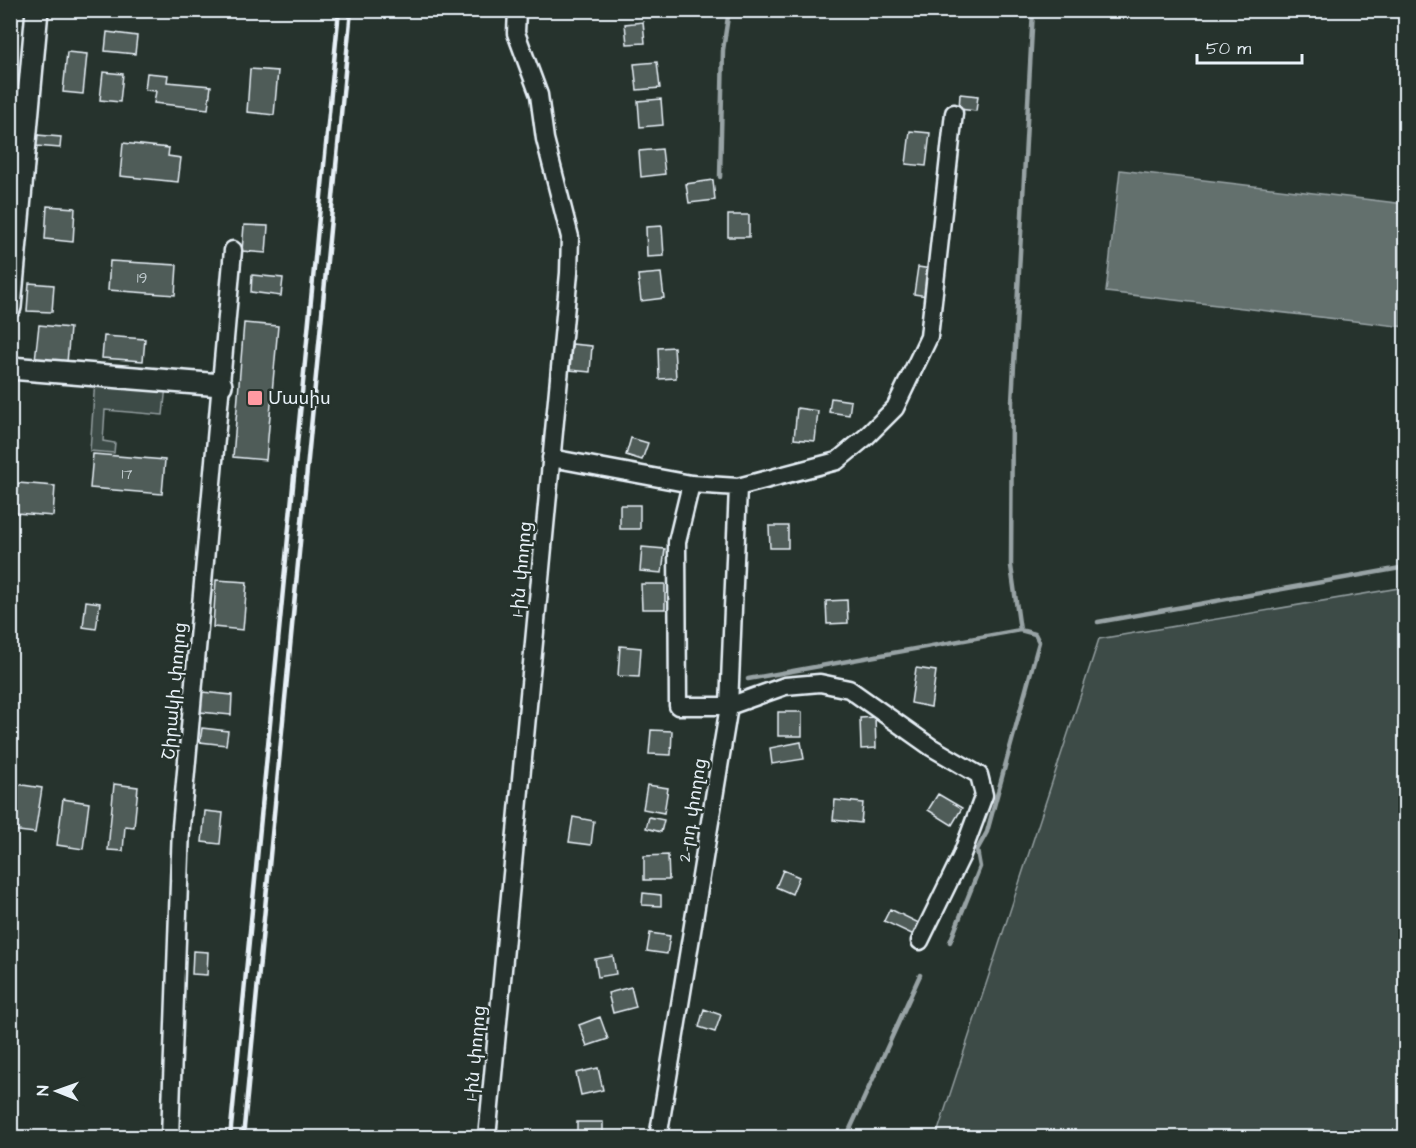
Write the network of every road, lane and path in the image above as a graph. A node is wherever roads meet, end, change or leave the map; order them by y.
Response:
1 (37, 10) edge
2 (517, 10) edge
3 (954, 113) dead end
4 (233, 250) dead end
5 (10, 306) edge
6 (10, 368) edge
7 (221, 385) junction
8 (551, 458) junction
9 (691, 484) junction
10 (738, 487) junction
11 (729, 706) junction
12 (920, 941) dead end
13 (170, 1137) edge
14 (487, 1137) edge
15 (658, 1137) edge

1 - 5 main road
2 - 8 street, 1-ին փողոց
3 - 10 street
4 - 7 street, Շիրակի փողոց
6 - 7 main road
7 - 13 street, Շիրակի փողոց
8 - 9 street
8 - 14 street, 1-ին փողոց
9 - 10 street
9 - 11 street
10 - 11 street, 2-րդ փողոց
11 - 12 street
11 - 15 street, 2-րդ փողոց

